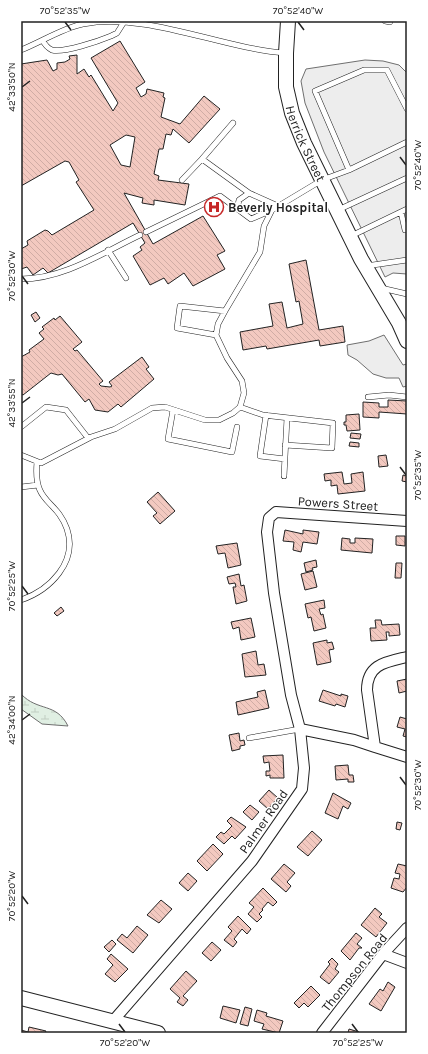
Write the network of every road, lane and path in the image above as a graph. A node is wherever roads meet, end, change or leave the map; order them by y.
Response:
1 (288, 21) edge
2 (80, 22) edge
3 (124, 22) junction
4 (43, 41) junction
5 (21, 50) edge
6 (286, 53) junction
7 (407, 109) edge
8 (232, 124) dead end
9 (407, 142) edge
10 (202, 158) junction
11 (349, 170) junction
12 (407, 178) edge
13 (182, 180) dead end
14 (322, 180) junction
15 (249, 193) junction
16 (278, 206) junction
17 (237, 209) junction
18 (407, 209) edge
19 (272, 210) junction
20 (337, 210) junction
21 (400, 212) junction
22 (407, 229) edge
23 (146, 232) dead end
24 (140, 234) dead end
25 (350, 236) junction
26 (108, 250) junction
27 (407, 260) edge
28 (365, 266) junction
29 (126, 278) dead end
30 (21, 279) edge
31 (378, 288) junction
32 (407, 294) edge
33 (225, 311) junction
34 (405, 331) edge
35 (216, 334) junction
36 (368, 397) dead end
37 (407, 397) edge
38 (240, 406) junction
39 (173, 410) junction
40 (266, 416) junction
41 (287, 418) junction
42 (21, 427) edge
43 (237, 427) dead end
44 (88, 438) junction
45 (285, 445) junction
46 (21, 454) edge
47 (285, 459) junction
48 (37, 462) junction
49 (284, 476) dead end
50 (38, 485) junction
51 (21, 487) edge
52 (269, 518) joint
53 (407, 521) edge
54 (21, 600) edge
55 (407, 657) edge
56 (300, 729) junction
57 (249, 738) dead end
58 (375, 747) junction
59 (407, 757) edge
60 (407, 928) edge
61 (383, 954) junction
62 (407, 964) edge
63 (21, 998) edge
64 (112, 1021) junction
65 (158, 1033) edge
66 (322, 1033) edge

1 - 6 street, Herrick Street
2 - 3 lane
2 - 4 lane
3 - 4 lane
3 - 6 lane
4 - 5 lane
6 - 14 street, Herrick Street
7 - 11 lane
8 - 10 lane
9 - 11 lane
10 - 13 lane
10 - 15 lane
11 - 14 lane
12 - 20 lane
14 - 16 lane
14 - 20 street, Herrick Street
15 - 16 lane
15 - 17 lane
16 - 19 lane
17 - 19 lane
17 - 23 lane
18 - 21 lane
19 - 33 lane
20 - 25 street, Herrick Street
21 - 22 lane
21 - 25 lane
24 - 26 lane
25 - 28 street, Herrick Street
26 - 29 lane
26 - 30 lane
27 - 28 lane
28 - 31 street, Herrick Street
31 - 32 lane
31 - 34 street, Herrick Street
33 - 35 lane
33 - 35 lane
35 - 38 lane
36 - 37 lane
38 - 39 lane
38 - 40 lane
39 - 43 lane
39 - 44 lane
40 - 41 lane
40 - 47 lane
41 - 45 lane
41 - 45 lane
42 - 44 lane
44 - 48 lane
45 - 47 lane
46 - 48 lane
47 - 49 lane
48 - 50 lane
50 - 51 lane
50 - 54 lane
52 - 53 street, Powers Street
52 - 56 street, Palmer Road
55 - 58 street
56 - 57 lane
56 - 58 street
56 - 64 street, Palmer Road
58 - 59 street
60 - 61 street, Thompson Road
61 - 62 street
61 - 66 street, Thompson Road
63 - 64 street
64 - 65 street

